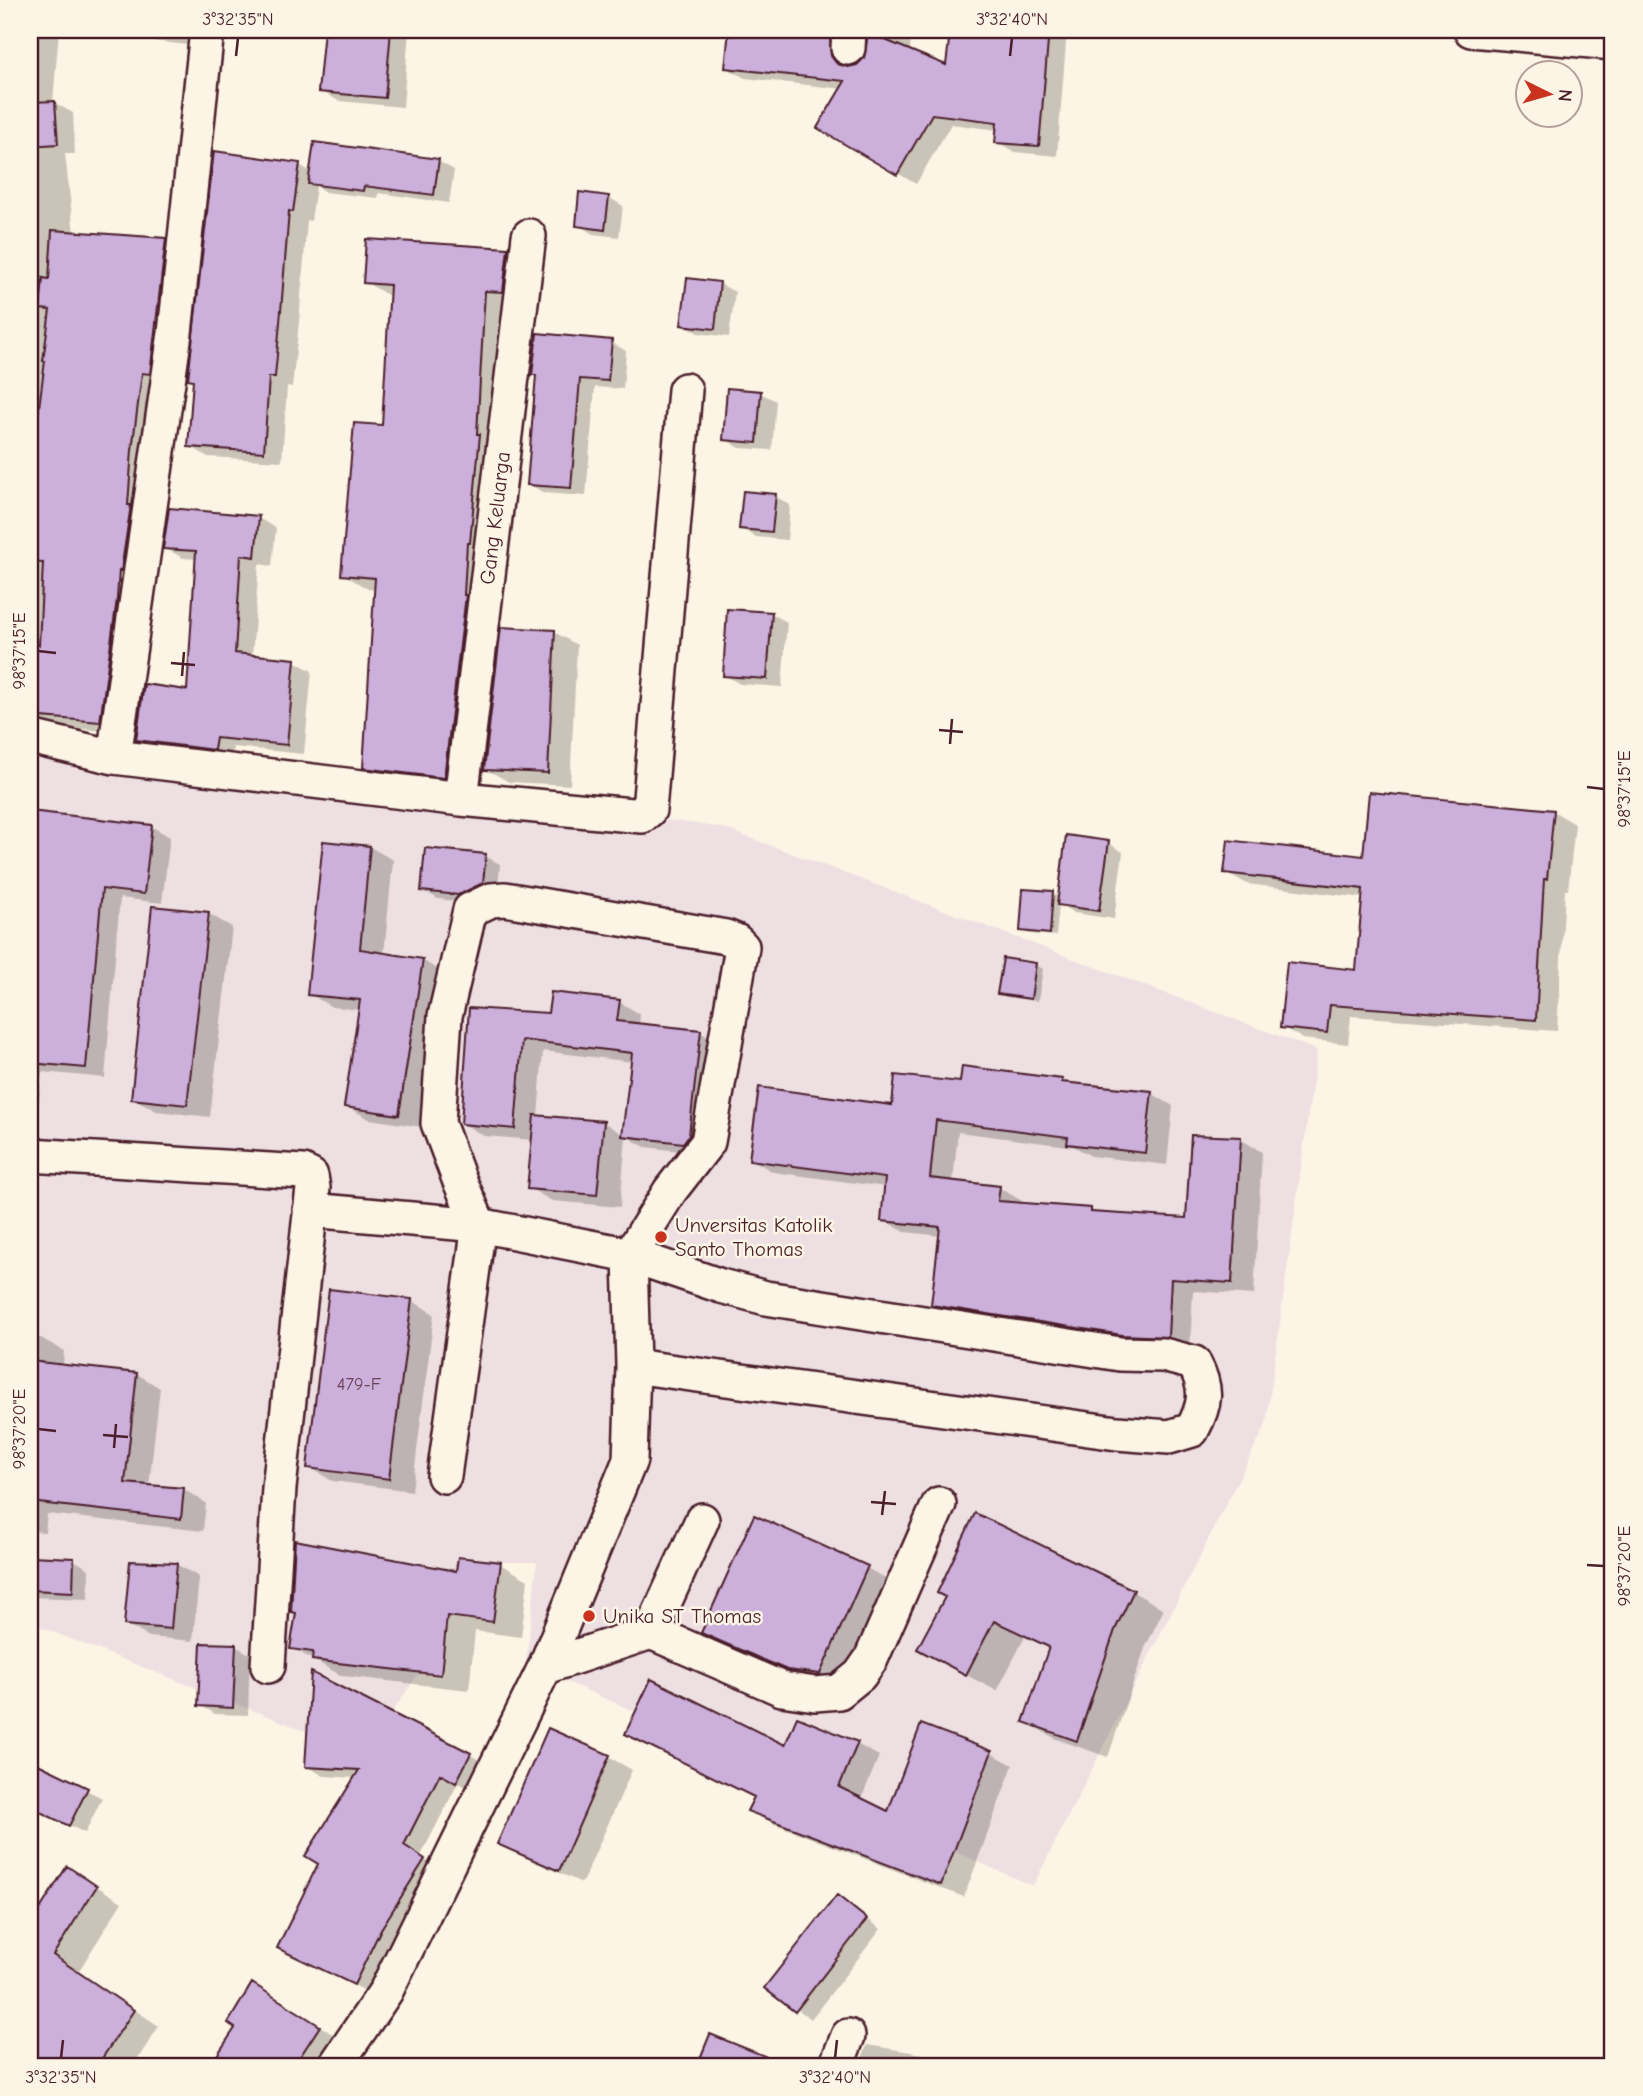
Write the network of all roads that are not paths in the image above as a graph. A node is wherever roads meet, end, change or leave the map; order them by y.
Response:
1 (207, 30) edge
2 (1471, 30) edge
3 (1613, 43) edge
4 (529, 236) dead end
5 (685, 390) dead end
6 (30, 737) edge
7 (114, 757) junction
8 (461, 799) junction
9 (30, 1155) edge
10 (310, 1210) junction
11 (479, 1225) junction
12 (630, 1255) junction
13 (633, 1366) junction
14 (444, 1476) dead end
15 (939, 1504) dead end
16 (702, 1520) dead end
17 (651, 1632) junction
18 (268, 1666) dead end
19 (545, 1667) junction
20 (335, 2066) edge

1 - 7 street
2 - 3 street
4 - 8 street, Gang Keluarga
5 - 8 street
6 - 7 street
7 - 8 street
9 - 10 street
10 - 11 street
10 - 18 street
11 - 12 street
11 - 12 street
11 - 14 street
12 - 13 street
12 - 13 street
13 - 19 street
15 - 17 street
16 - 17 street
17 - 19 street
19 - 20 street

